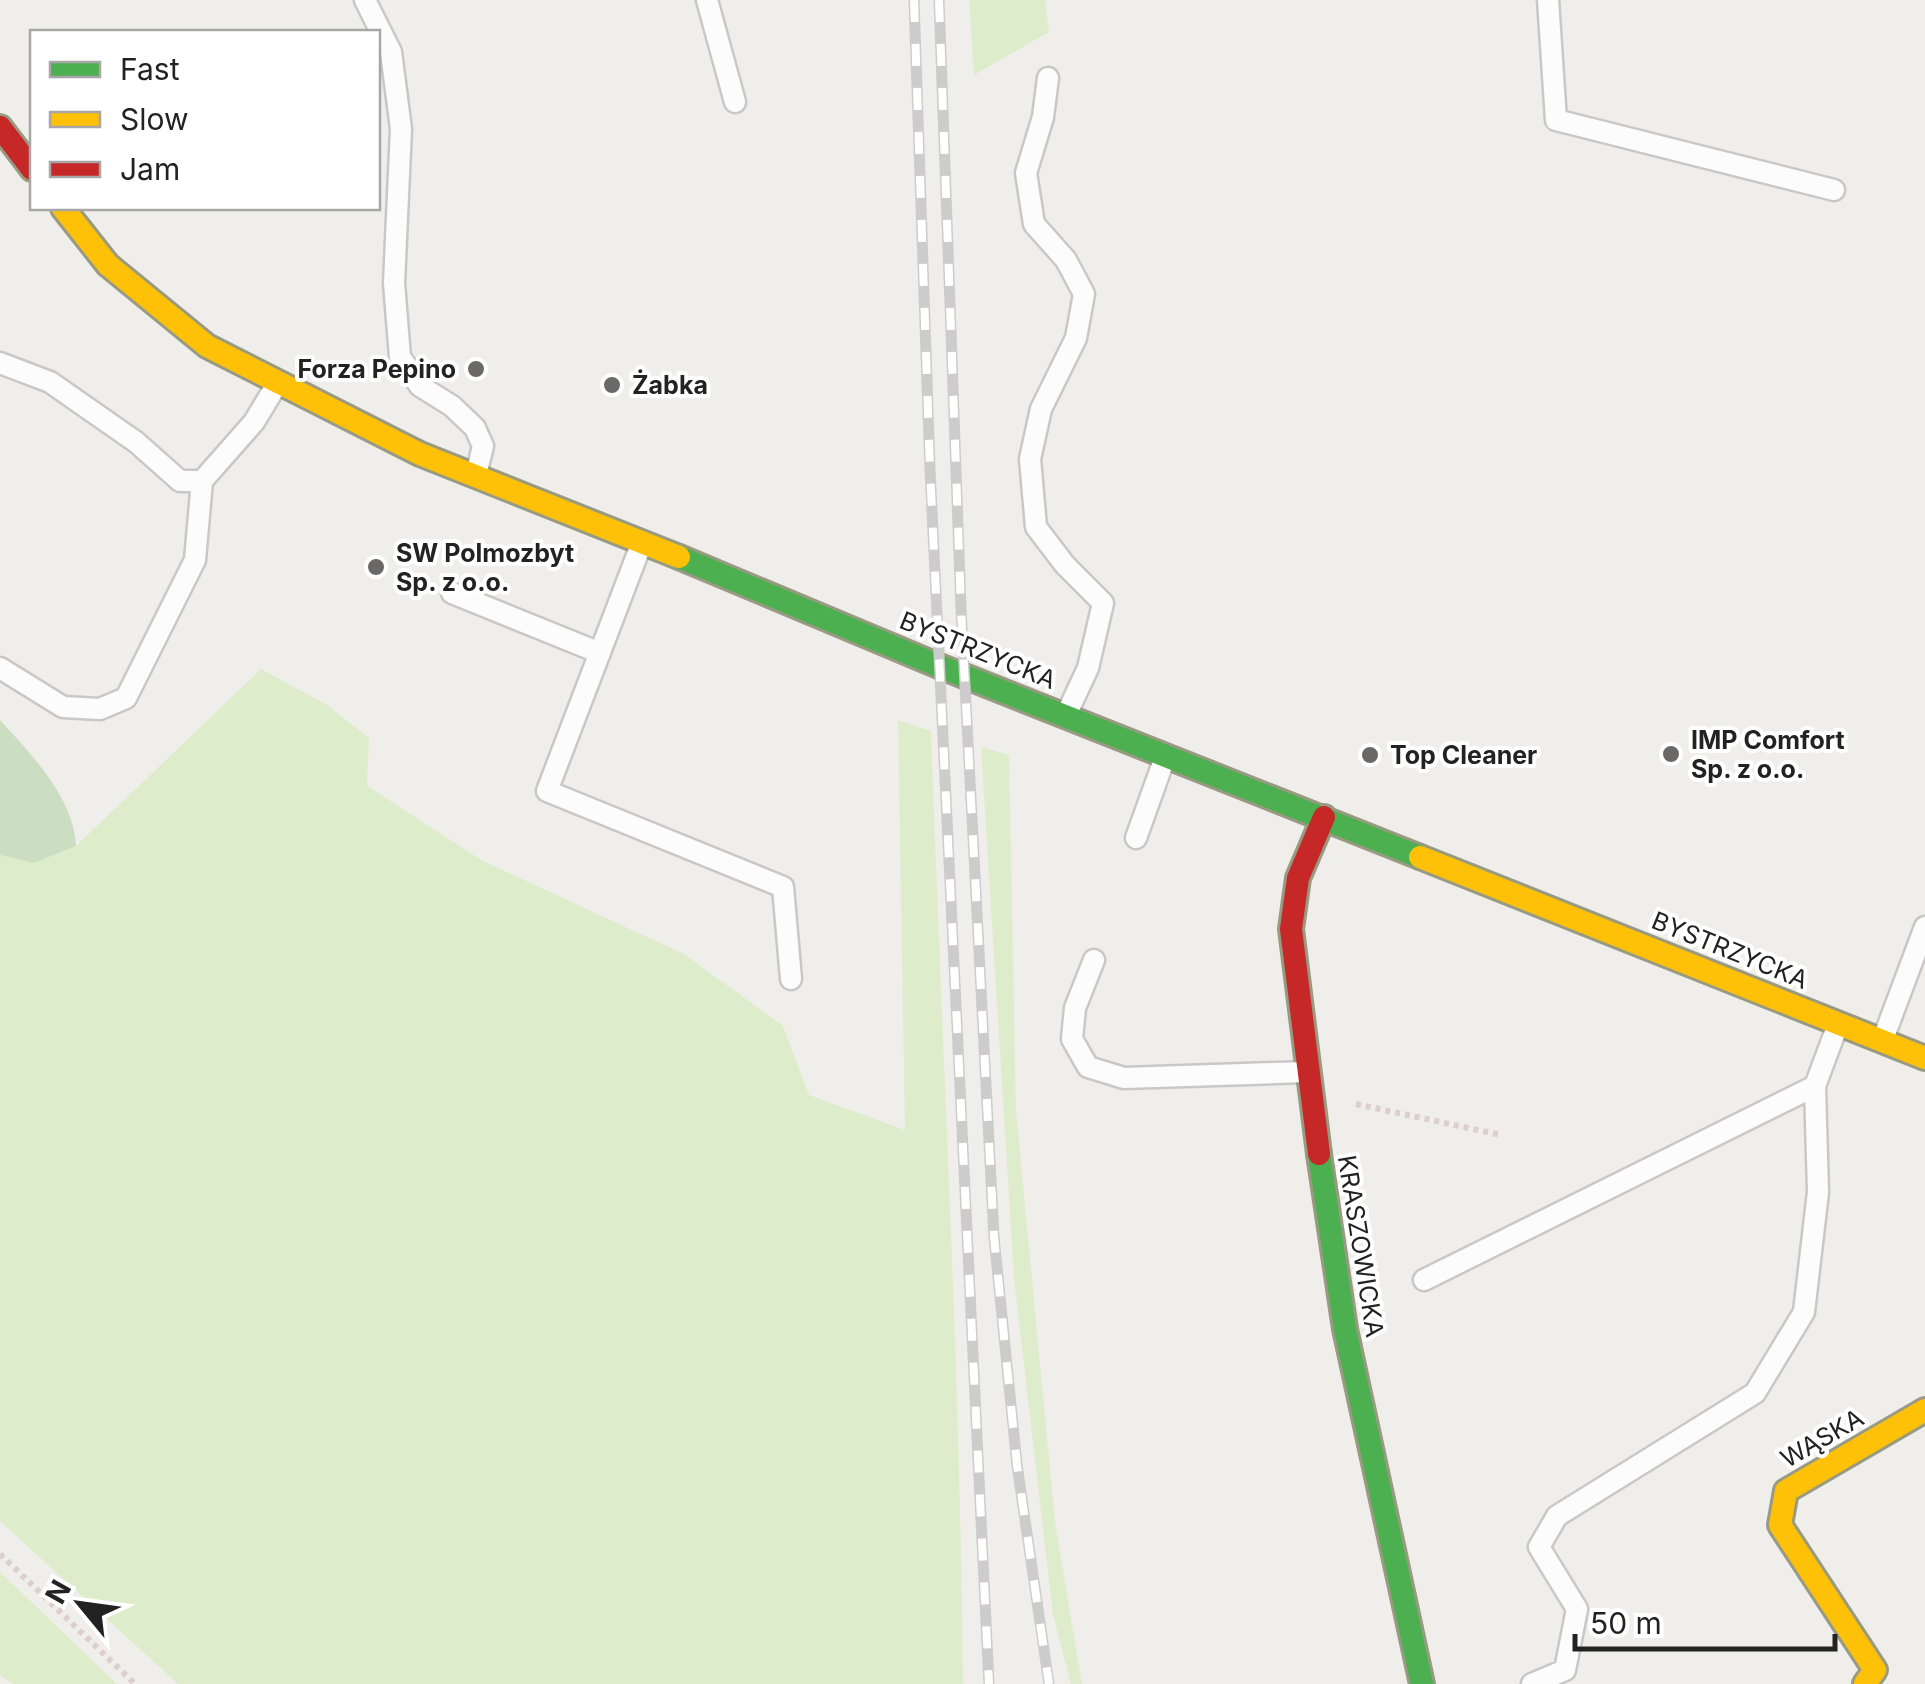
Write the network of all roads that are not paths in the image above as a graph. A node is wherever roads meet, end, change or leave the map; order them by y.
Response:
1 (365, 0) edge
2 (707, 0) edge
3 (1548, 0) edge
4 (379, 30) edge
5 (380, 31) edge
6 (1048, 78) dead end
7 (734, 102) dead end
8 (0, 127) edge
9 (30, 165) edge
10 (1834, 190) dead end
11 (65, 210) edge
12 (0, 364) edge
13 (278, 382) junction
14 (475, 476) junction
15 (202, 481) junction
16 (642, 543) junction
17 (452, 593) dead end
18 (600, 653) junction
19 (0, 668) edge
20 (1067, 715) junction
21 (1166, 754) junction
22 (1324, 817) junction
23 (1136, 838) dead end
24 (1925, 927) edge
25 (1094, 960) dead end
26 (791, 980) dead end
27 (1839, 1023) junction
28 (1882, 1040) junction
29 (1925, 1058) edge
30 (1308, 1072) junction
31 (1815, 1086) junction
32 (1424, 1280) dead end
33 (1925, 1410) edge
34 (1422, 1684) edge
35 (1532, 1684) edge
36 (1864, 1684) edge

1 - 4 lane
2 - 7 lane
3 - 10 lane
5 - 14 lane
6 - 20 lane
8 - 9 street
11 - 13 street, BYSTRZYCKA
12 - 15 lane
13 - 14 street, BYSTRZYCKA
13 - 15 lane
14 - 16 street, BYSTRZYCKA
15 - 19 lane
16 - 18 lane
16 - 20 street, BYSTRZYCKA
17 - 18 lane
18 - 26 lane
20 - 21 street, BYSTRZYCKA
21 - 22 street, BYSTRZYCKA
21 - 23 lane
22 - 27 street, BYSTRZYCKA
22 - 30 street, KRASZOWICKA
24 - 28 lane
25 - 30 lane
27 - 28 street, BYSTRZYCKA
27 - 31 lane
28 - 29 street, BYSTRZYCKA
30 - 34 street, KRASZOWICKA
31 - 32 lane
31 - 35 lane
33 - 36 street, WĄSKA

